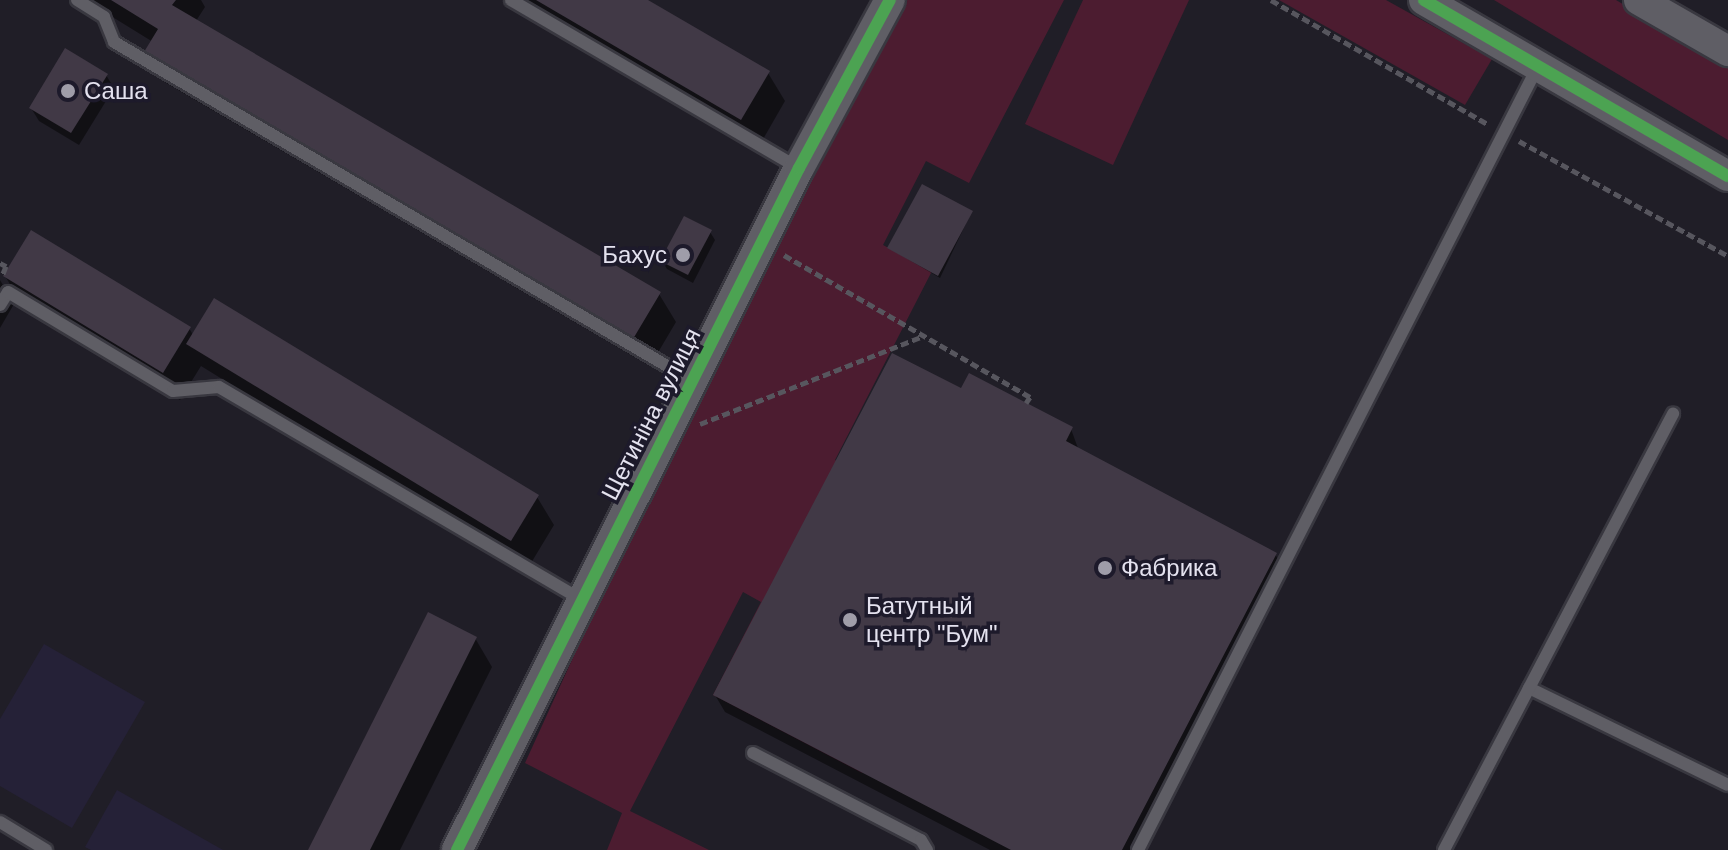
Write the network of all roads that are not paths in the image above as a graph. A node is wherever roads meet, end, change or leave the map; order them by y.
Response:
1 (77, 0) edge
2 (511, 0) edge
3 (890, 0) edge
4 (1424, 0) edge
5 (1645, 1) edge
6 (1728, 51) edge
7 (1537, 68) junction
8 (799, 168) junction
9 (1728, 176) edge
10 (0, 305) edge
11 (694, 381) junction
12 (1673, 413) dead end
13 (582, 600) junction
14 (1529, 688) junction
15 (753, 753) dead end
16 (1728, 785) edge
17 (0, 822) edge
18 (46, 850) edge
19 (457, 850) edge
20 (927, 850) edge
21 (1138, 850) edge
22 (1444, 850) edge

1 - 11 lane
2 - 8 lane
3 - 8 street, Щетиніна вулиця
4 - 7 street
5 - 6 street
7 - 9 street
7 - 21 lane
8 - 11 street, Щетиніна вулиця
10 - 13 lane
11 - 13 street, Щетиніна вулиця
12 - 14 lane
13 - 19 street, Щетиніна вулиця
14 - 16 lane
14 - 22 lane
15 - 20 lane
17 - 18 lane

